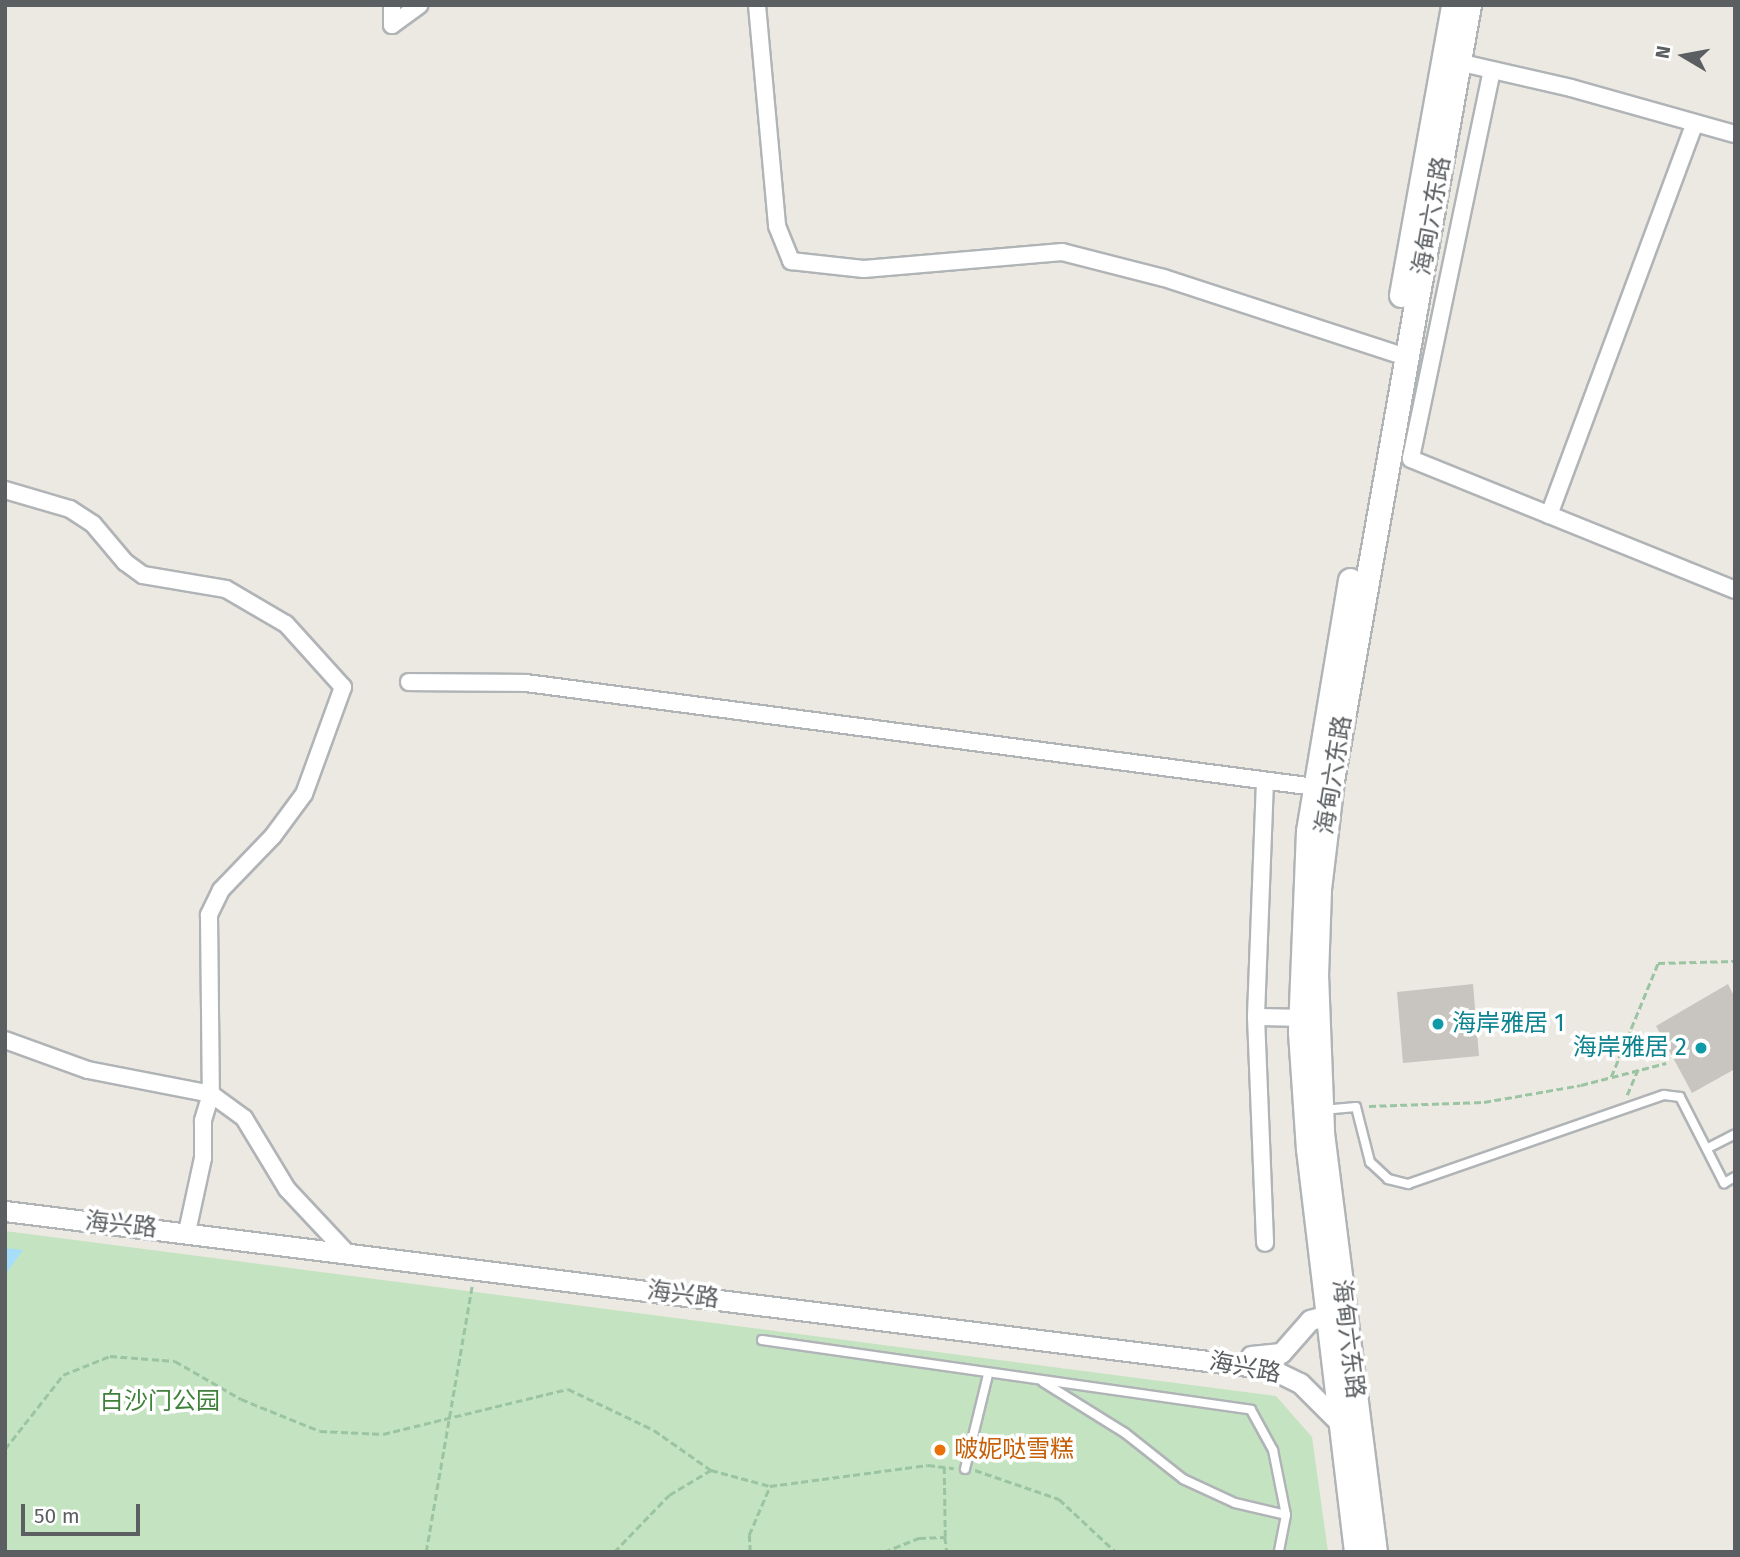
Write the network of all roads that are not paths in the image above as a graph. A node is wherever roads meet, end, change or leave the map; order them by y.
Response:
1 (392, 5) edge
2 (420, 5) edge
3 (757, 5) edge
4 (1453, 5) edge
5 (1469, 5) edge
6 (1451, 61) junction
7 (1492, 70) junction
8 (1695, 123) junction
9 (1735, 134) edge
10 (1399, 355) junction
11 (5, 490) edge
12 (1549, 515) junction
13 (1735, 590) edge
14 (409, 682) dead end
15 (1265, 781) junction
16 (1322, 788) junction
17 (1256, 1017) junction
18 (1308, 1018) junction
19 (5, 1040) edge
20 (211, 1094) junction
21 (1313, 1113) junction
22 (1735, 1133) edge
23 (1708, 1148) junction
24 (1735, 1177) edge
25 (5, 1202) edge
26 (5, 1211) edge
27 (189, 1228) junction
28 (1265, 1243) dead end
29 (341, 1248) junction
30 (1327, 1315) junction
31 (762, 1340) dead end
32 (988, 1375) junction
33 (1041, 1381) junction
34 (1341, 1424) junction
35 (965, 1469) road end
36 (1286, 1515) junction
37 (1279, 1552) edge
38 (1356, 1552) edge
39 (1375, 1552) edge

1 - 2 street
3 - 10 street
4 - 6 main road, 海甸六东路
5 - 6 main road, 海甸六东路
6 - 7 street
6 - 10 main road, 海甸六东路
7 - 8 street
7 - 12 street
8 - 9 street
8 - 12 street
10 - 16 main road, 海甸六东路
11 - 20 street
12 - 13 street
14 - 15 street
15 - 16 street
15 - 17 street
16 - 18 main road, 海甸六东路
17 - 18 street
17 - 28 street
18 - 21 main road, 海甸六东路
19 - 20 street
20 - 27 street
20 - 29 street
21 - 23 lane
21 - 30 main road, 海甸六东路
21 - 39 main road, 海甸六东路
22 - 23 lane
23 - 24 lane
25 - 27 street, 海兴路
26 - 27 street, 海兴路
27 - 29 street, 海兴路
29 - 30 street, 海兴路
29 - 34 street, 海兴路
30 - 34 main road, 海甸六东路
31 - 32 lane
32 - 33 lane
32 - 35 lane
33 - 36 lane
33 - 36 lane
34 - 38 main road, 海甸六东路
36 - 37 lane

